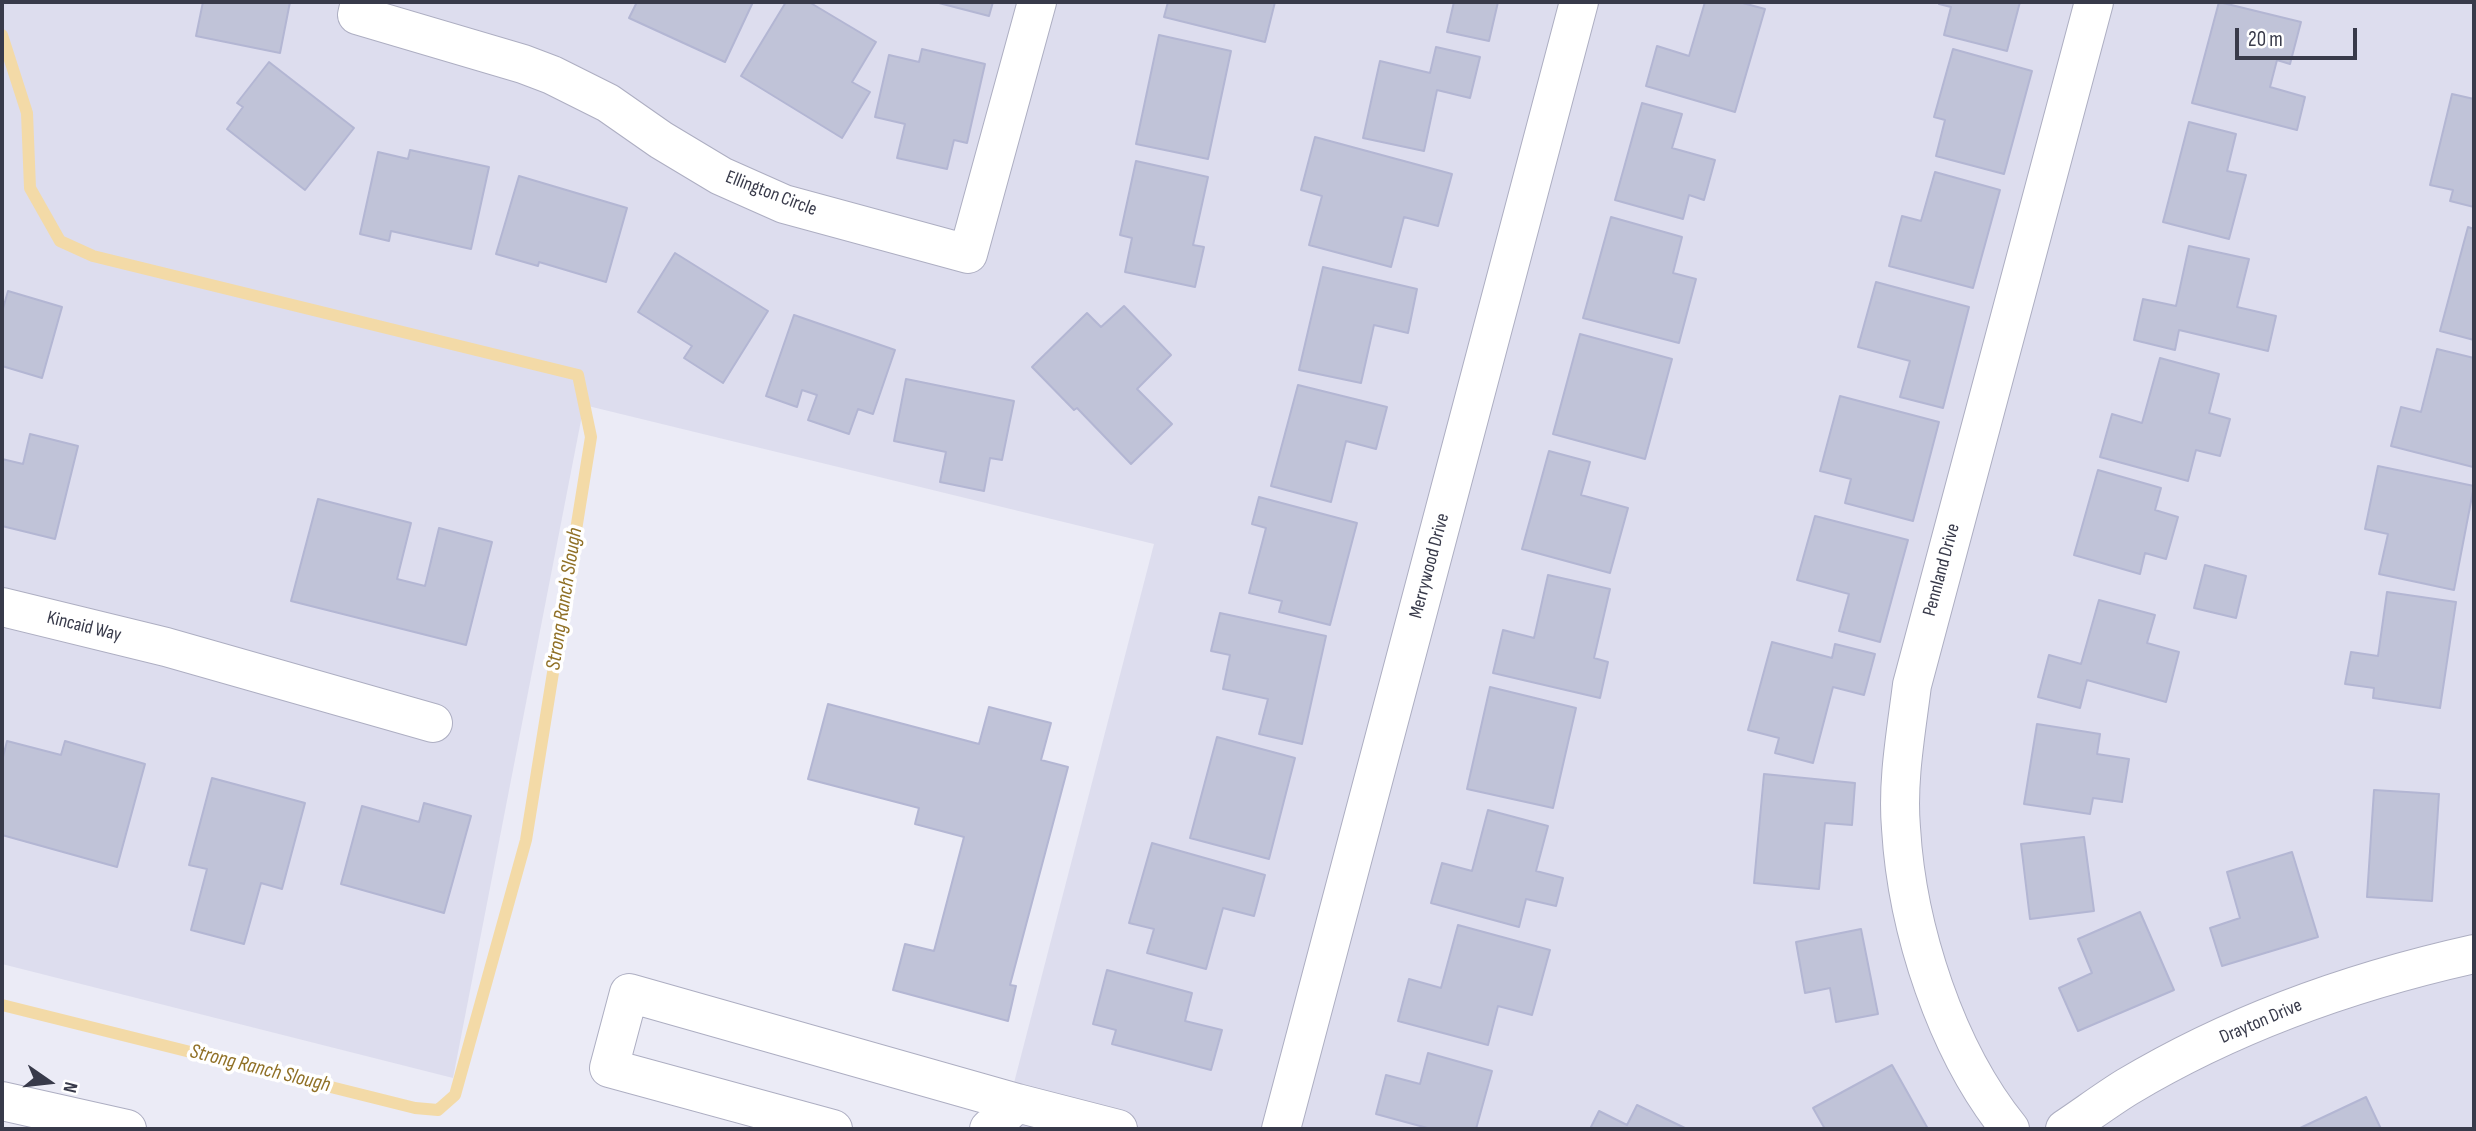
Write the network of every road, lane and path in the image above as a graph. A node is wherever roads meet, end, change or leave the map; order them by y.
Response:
1 (360, 2) edge
2 (1037, 2) edge
3 (1579, 2) edge
4 (2094, 2) edge
5 (2, 607) edge
6 (433, 723) dead end
7 (2474, 954) edge
8 (2, 1101) edge
9 (1017, 1103) junction
10 (127, 1129) edge
11 (833, 1129) edge
12 (989, 1129) edge
13 (1118, 1129) edge
14 (1281, 1129) edge
15 (2010, 1129) edge
16 (2065, 1129) edge

1 - 2 street, Ellington Circle
3 - 14 street, Merrywood Drive
4 - 15 street, Pennland Drive
5 - 6 street, Kincaid Way
7 - 16 street, Drayton Drive
8 - 10 street
9 - 11 street
9 - 12 street
9 - 13 street

